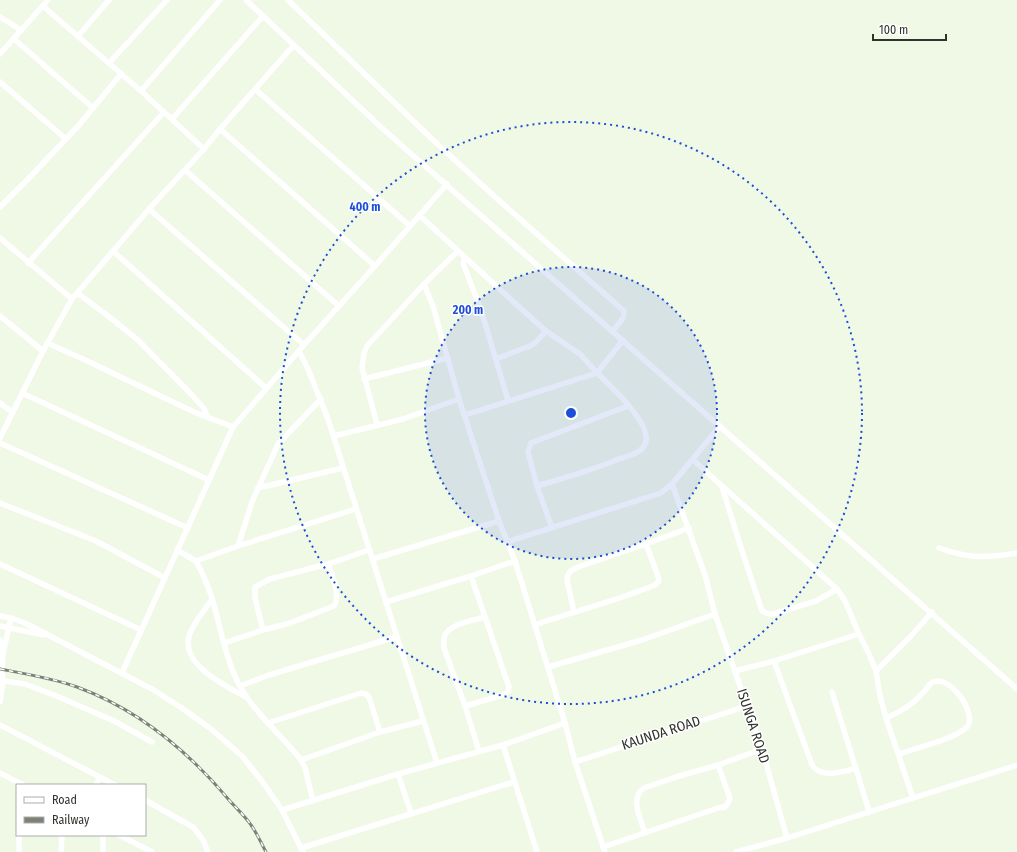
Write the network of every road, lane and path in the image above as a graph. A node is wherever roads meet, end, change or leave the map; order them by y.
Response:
1 (48, 0) edge
2 (109, 0) edge
3 (167, 0) edge
4 (220, 0) edge
5 (246, 0) edge
6 (288, 0) edge
7 (43, 6) junction
8 (263, 16) junction
9 (0, 17) edge
10 (21, 30) junction
11 (78, 36) junction
12 (14, 39) junction
13 (293, 46) junction
14 (0, 54) edge
15 (110, 63) junction
16 (121, 74) junction
17 (0, 82) edge
18 (255, 89) junction
19 (141, 91) junction
20 (93, 108) junction
21 (164, 112) junction
22 (172, 119) junction
23 (220, 129) junction
24 (66, 139) junction
25 (204, 149) junction
26 (185, 170) junction
27 (447, 184) junction
28 (0, 207) edge
29 (149, 209) junction
30 (419, 216) junction
31 (410, 226) junction
32 (0, 238) edge
33 (113, 251) junction
34 (457, 252) junction
35 (465, 258) junction
36 (28, 263) junction
37 (375, 266) junction
38 (424, 284) junction
39 (77, 293) junction
40 (72, 299) junction
41 (339, 306) junction
42 (0, 316) edge
43 (546, 331) junction
44 (613, 331) junction
45 (623, 340) junction
46 (47, 343) junction
47 (304, 345) junction
48 (43, 351) junction
49 (299, 352) junction
50 (448, 358) junction
51 (496, 359) junction
52 (597, 373) junction
53 (364, 379) junction
54 (266, 388) junction
55 (22, 393) junction
56 (321, 399) junction
57 (459, 399) junction
58 (508, 400) junction
59 (0, 403) edge
60 (628, 406) junction
61 (12, 412) junction
62 (465, 415) junction
63 (208, 417) junction
64 (378, 424) junction
65 (720, 426) junction
66 (233, 427) junction
67 (334, 436) junction
68 (0, 438) edge
69 (0, 443) edge
70 (693, 460) junction
71 (343, 468) junction
72 (209, 480) junction
73 (672, 484) junction
74 (537, 486) junction
75 (722, 487) junction
76 (258, 488) junction
77 (0, 503) edge
78 (356, 509) junction
79 (499, 521) junction
80 (188, 528) junction
81 (552, 528) junction
82 (689, 528) junction
83 (507, 542) junction
84 (646, 544) junction
85 (238, 546) junction
86 (940, 548) dead end
87 (177, 550) junction
88 (369, 550) junction
89 (1017, 553) edge
90 (373, 560) junction
91 (196, 561) junction
92 (515, 561) junction
93 (0, 564) edge
94 (328, 564) junction
95 (471, 576) junction
96 (165, 578) junction
97 (837, 589) junction
98 (212, 599) junction
99 (386, 602) junction
100 (574, 612) junction
101 (932, 612) junction
102 (715, 614) junction
103 (0, 616) edge
104 (485, 617) junction
105 (11, 618) junction
106 (535, 625) junction
107 (0, 626) edge
108 (10, 628) junction
109 (141, 630) junction
110 (263, 630) junction
111 (859, 634) junction
112 (46, 635) junction
113 (396, 637) junction
114 (0, 640) edge
115 (224, 643) junction
116 (3, 654) junction
117 (774, 661) junction
118 (548, 667) junction
119 (734, 671) junction
120 (876, 671) junction
121 (122, 673) junction
122 (3, 681) junction
123 (240, 686) junction
124 (1017, 689) edge
125 (832, 692) dead end
126 (248, 698) junction
127 (0, 702) edge
128 (465, 706) junction
129 (747, 706) junction
130 (886, 718) junction
131 (424, 721) junction
132 (268, 723) junction
133 (565, 723) junction
134 (0, 726) edge
135 (380, 732) junction
136 (152, 742) dead end
137 (503, 745) junction
138 (762, 749) junction
139 (479, 751) junction
140 (899, 754) junction
141 (301, 760) junction
142 (575, 762) junction
143 (437, 763) junction
144 (718, 765) junction
145 (1017, 765) edge
146 (856, 768) junction
147 (0, 773) edge
148 (398, 774) junction
149 (100, 777) junction
150 (514, 782) junction
151 (21, 784) edge
152 (96, 784) edge
153 (113, 784) edge
154 (913, 798) junction
155 (146, 801) edge
156 (313, 801) junction
157 (282, 810) junction
158 (869, 811) junction
159 (411, 813) junction
160 (645, 833) junction
161 (19, 836) edge
162 (62, 836) edge
163 (103, 836) edge
164 (122, 836) edge
165 (787, 838) junction
166 (146, 850) edge
167 (302, 850) edge
168 (604, 850) edge
169 (19, 852) edge
170 (61, 852) edge
171 (103, 852) edge
172 (152, 852) edge
173 (208, 852) edge
174 (537, 852) edge
175 (736, 852) edge

1 - 7 street
2 - 11 street
3 - 15 street
4 - 19 street
5 - 8 street
6 - 44 street
7 - 10 street
7 - 11 street
8 - 13 street
8 - 22 street
9 - 10 street
10 - 12 street
11 - 15 street
12 - 14 street
12 - 20 street
13 - 18 street
13 - 27 street
15 - 16 street
16 - 19 street
16 - 20 street
17 - 24 street
18 - 23 street
18 - 31 street
19 - 21 street
20 - 24 street
21 - 22 street
21 - 36 street
22 - 25 street
23 - 25 street
23 - 37 street
24 - 28 street
25 - 26 street
26 - 29 street
26 - 41 street
27 - 30 street
27 - 44 street
29 - 33 street
29 - 47 street
30 - 31 street
30 - 34 street
31 - 37 street
32 - 36 street
33 - 39 street
33 - 54 street
34 - 35 street
34 - 38 street
35 - 43 street
35 - 51 street
36 - 40 street
37 - 41 street
38 - 50 street
38 - 53 street
39 - 40 street
39 - 63 street
40 - 46 street
41 - 47 street
42 - 48 street
43 - 51 street
43 - 52 street
44 - 45 street
45 - 52 street
45 - 65 street
46 - 48 street
46 - 63 street
47 - 49 street
48 - 55 street
49 - 54 street
49 - 56 street
50 - 53 street
50 - 57 street
51 - 58 street
52 - 58 street
52 - 60 street
53 - 64 street
54 - 66 street
55 - 61 street
55 - 72 street
56 - 67 street
56 - 76 street
57 - 62 street
57 - 64 street
58 - 62 street
59 - 61 street
60 - 74 street
60 - 74 street
61 - 68 street
62 - 79 street
63 - 66 street
64 - 67 street
65 - 70 street
65 - 101 street
66 - 72 street
67 - 71 street
69 - 80 street
70 - 73 street
70 - 75 street
71 - 76 street
71 - 78 street
72 - 80 street
73 - 81 street
73 - 82 street, ISUNGA ROAD
74 - 81 street
75 - 97 street
75 - 97 street
76 - 85 street
77 - 96 street
78 - 85 street
78 - 88 street
79 - 83 street
79 - 90 street
80 - 87 street
81 - 83 street
82 - 84 street
82 - 102 street, ISUNGA ROAD
83 - 92 street
84 - 100 street
84 - 100 street
85 - 91 street
86 - 89 street
87 - 91 street
87 - 96 street
88 - 90 street
88 - 94 street
90 - 99 street
91 - 98 street
92 - 95 street
92 - 106 street
93 - 109 street
94 - 110 street
94 - 110 street
95 - 99 street
95 - 104 street
96 - 109 street
97 - 111 street
98 - 115 street
98 - 126 street
99 - 113 street
100 - 106 street
101 - 120 street
101 - 124 street
102 - 118 street
102 - 119 street, ISUNGA ROAD
103 - 105 street
104 - 128 street
104 - 128 street
105 - 108 street
105 - 112 street
106 - 118 street
107 - 108 street
108 - 112 street
108 - 116 street
109 - 121 street
110 - 115 street
111 - 117 street
111 - 120 street
112 - 121 street
113 - 123 street
113 - 131 street
114 - 116 street
115 - 123 street
116 - 122 street
117 - 119 street
117 - 146 street
118 - 133 street
119 - 129 street, ISUNGA ROAD
120 - 130 street
121 - 157 street
122 - 127 street
122 - 136 street
123 - 126 street
125 - 146 street
126 - 132 street
128 - 139 street
129 - 138 street, ISUNGA ROAD
129 - 142 street, KAUNDA ROAD
130 - 140 street
130 - 140 street
131 - 135 street
131 - 143 street
132 - 135 street
132 - 141 street
133 - 137 street
133 - 142 street
134 - 149 street
135 - 141 street
137 - 139 street
137 - 150 street
138 - 144 street
138 - 165 street, ISUNGA ROAD
139 - 143 street
140 - 154 street
141 - 156 street
142 - 168 street
143 - 148 street
144 - 160 street
144 - 160 street
145 - 154 street
146 - 158 street
147 - 151 street
148 - 156 street
148 - 159 street
149 - 152 street
149 - 153 street
150 - 159 street
150 - 174 street
154 - 158 street
155 - 173 street
156 - 157 street
157 - 167 street
158 - 165 street
159 - 167 street
160 - 168 street
161 - 169 street
162 - 170 street
163 - 171 street
164 - 166 street
165 - 175 street
166 - 172 street

